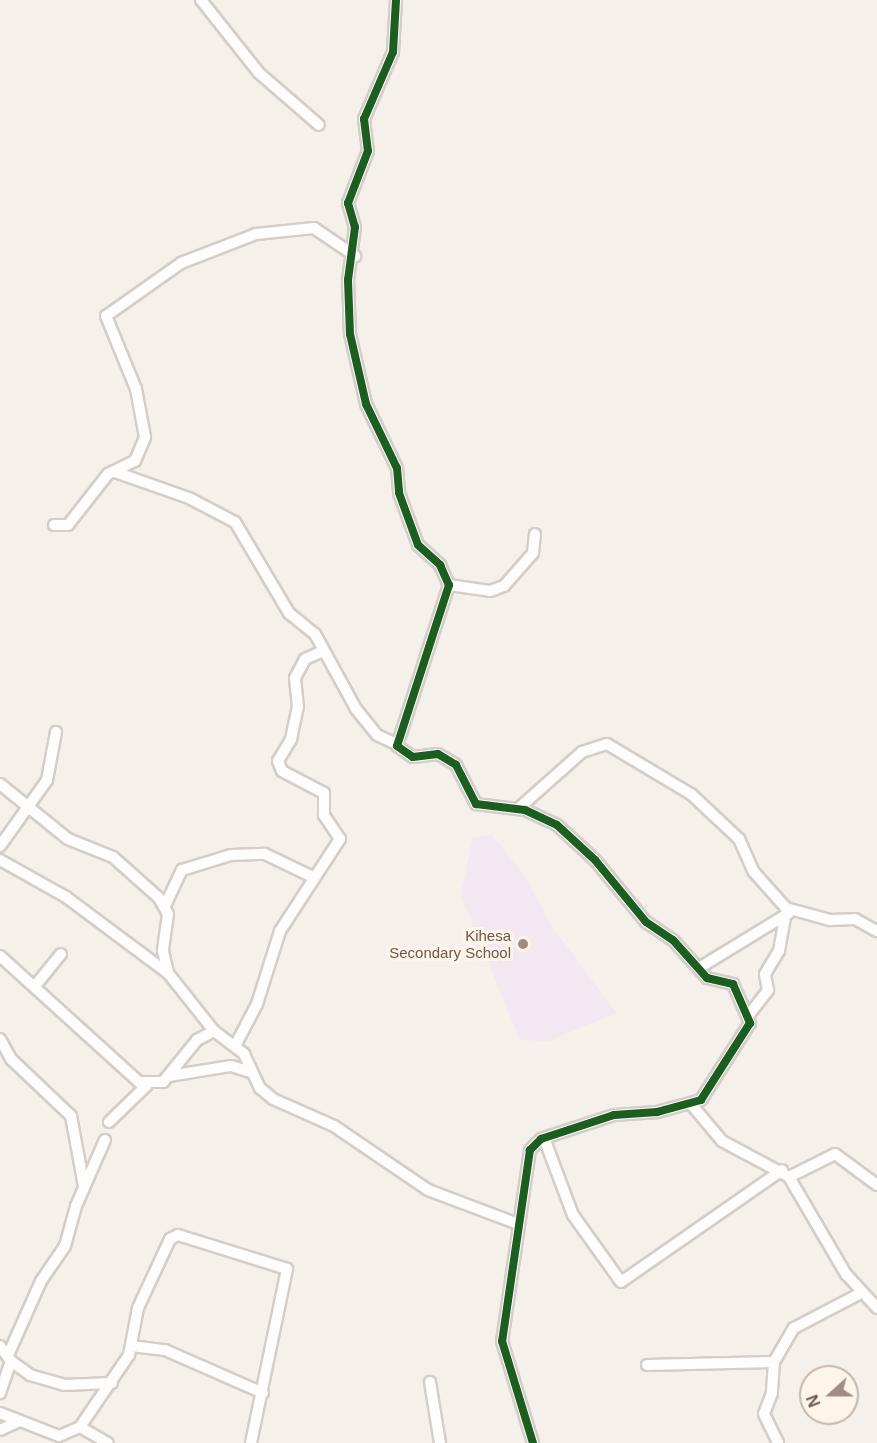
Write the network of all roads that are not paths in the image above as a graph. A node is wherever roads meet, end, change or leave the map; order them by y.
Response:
1 (201, 0) edge
2 (396, 0) edge
3 (319, 125) dead end
4 (355, 256) junction
5 (115, 472) junction
6 (54, 525) dead end
7 (535, 534) dead end
8 (449, 585) junction
9 (321, 652) junction
10 (56, 732) dead end
11 (396, 744) junction
12 (0, 784) edge
13 (519, 808) junction
14 (30, 809) junction
15 (0, 846) edge
16 (0, 860) edge
17 (312, 877) junction
18 (165, 906) junction
19 (789, 914) junction
20 (877, 931) edge
21 (61, 954) dead end
22 (0, 956) edge
23 (699, 968) junction
24 (168, 973) junction
25 (35, 986) junction
26 (747, 1016) junction
27 (214, 1031) junction
28 (0, 1039) edge
29 (235, 1046) junction
30 (252, 1072) junction
31 (169, 1076) junction
32 (147, 1085) junction
33 (691, 1104) junction
34 (109, 1122) dead end
35 (544, 1138) junction
36 (105, 1140) dead end
37 (785, 1173) junction
38 (877, 1185) edge
39 (84, 1186) junction
40 (518, 1224) junction
41 (860, 1294) junction
42 (877, 1308) edge
43 (131, 1346) junction
44 (7, 1353) edge
45 (774, 1362) junction
46 (647, 1365) dead end
47 (430, 1382) dead end
48 (112, 1383) junction
49 (263, 1393) junction
50 (0, 1394) edge
51 (0, 1413) edge
52 (19, 1421) junction
53 (80, 1427) junction
54 (0, 1430) edge
55 (108, 1443) edge
56 (251, 1443) edge
57 (440, 1443) edge
58 (533, 1443) edge
59 (778, 1443) edge

1 - 3 street
2 - 4 street
4 - 5 street
4 - 8 street
5 - 6 street
5 - 9 street
7 - 8 street
8 - 11 street
9 - 11 street
9 - 17 street
10 - 14 street
11 - 13 street
12 - 14 street
13 - 19 street
13 - 23 street
14 - 15 street
14 - 18 street
16 - 24 street
17 - 18 street
17 - 29 street
18 - 24 street
19 - 20 street
19 - 23 street
19 - 26 street
21 - 25 street
22 - 25 street
23 - 26 street
24 - 27 street
25 - 32 street
26 - 33 street
27 - 29 street
27 - 31 street
28 - 39 street
29 - 30 street
30 - 31 street
30 - 40 street
31 - 32 street
32 - 34 street
33 - 35 street
33 - 37 street
35 - 37 street
35 - 40 street
36 - 39 street
37 - 38 street
37 - 41 street
39 - 44 street
40 - 58 street
41 - 42 street
41 - 45 street
43 - 48 street
43 - 49 street
43 - 49 street
44 - 48 street
44 - 50 street
45 - 46 street
45 - 59 street
47 - 57 street
48 - 53 street
49 - 56 street
51 - 52 street
52 - 53 street
52 - 54 street
53 - 55 street

